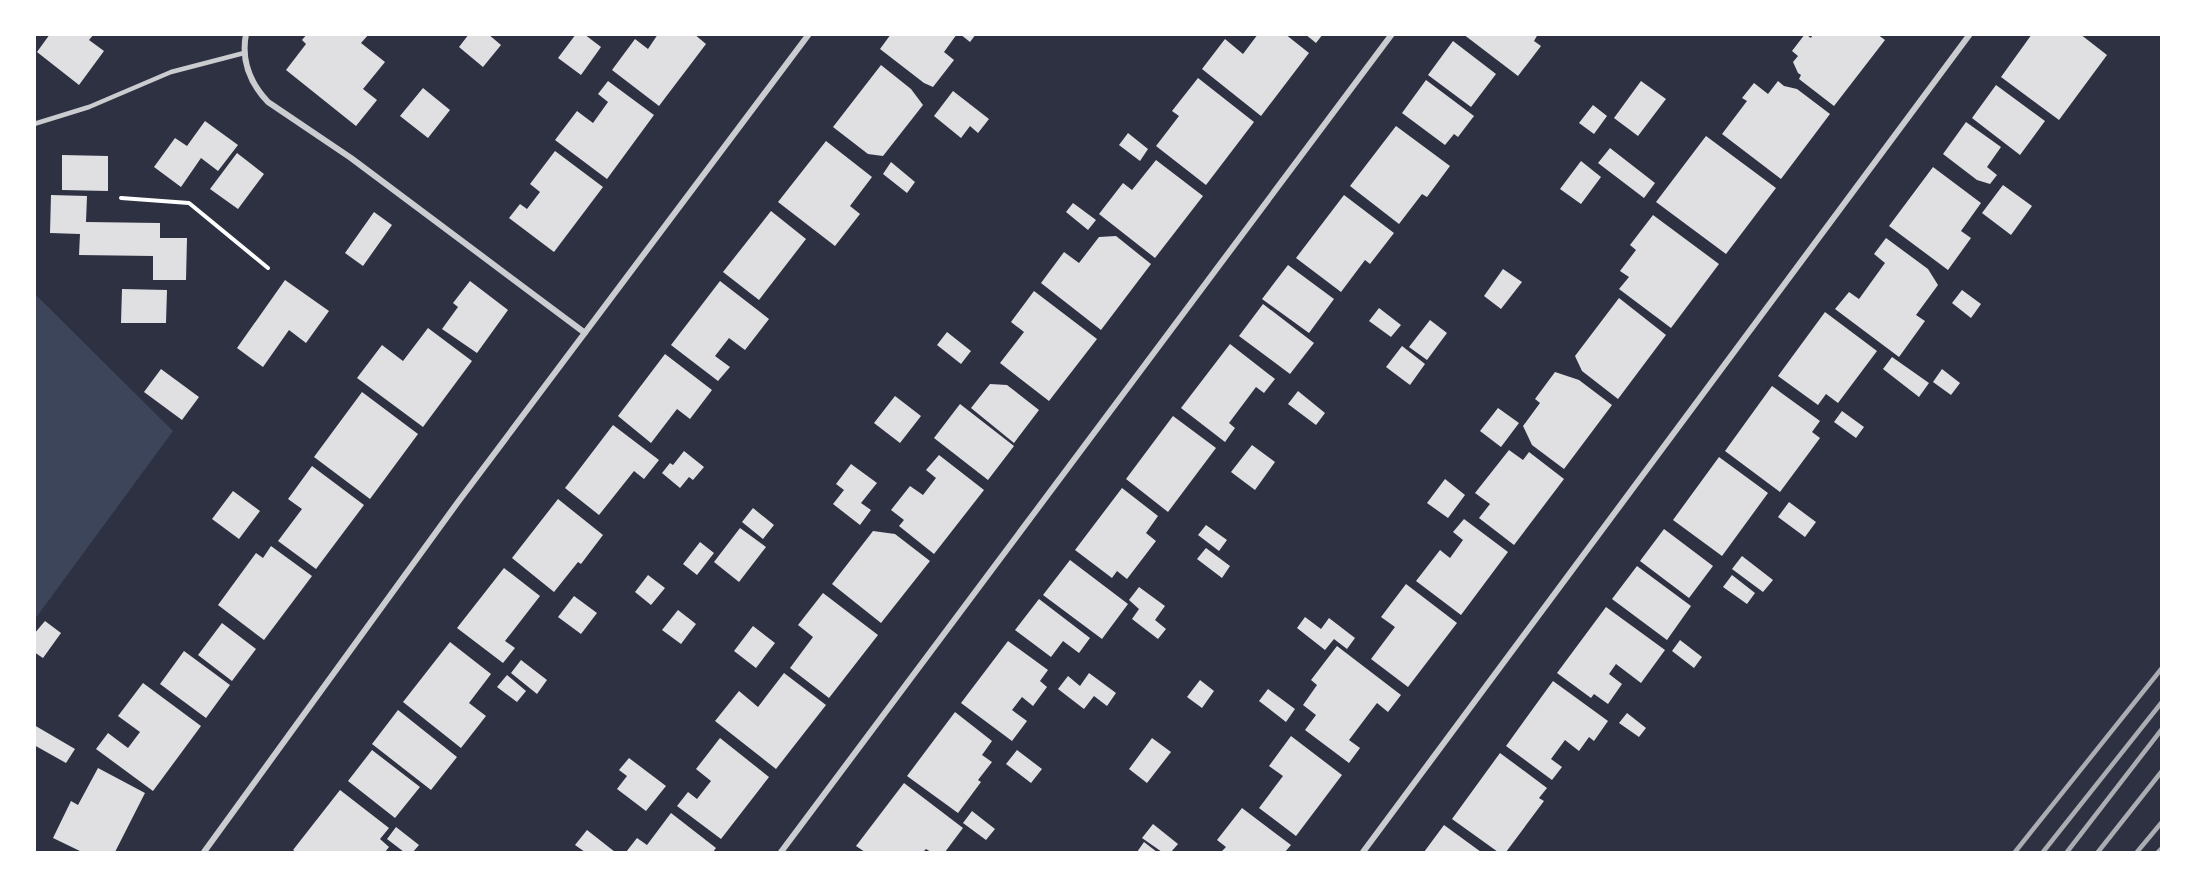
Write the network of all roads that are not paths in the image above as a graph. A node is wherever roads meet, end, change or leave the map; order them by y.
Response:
1 (246, 34) edge
2 (808, 34) edge
3 (1392, 34) edge
4 (1970, 34) edge
5 (244, 53) junction
6 (34, 124) edge
7 (585, 333) junction
8 (204, 852) edge
9 (781, 852) edge
10 (1364, 852) edge

1 - 5 street
2 - 7 street
3 - 9 street
4 - 10 street
5 - 6 lane
5 - 7 street
7 - 8 street

